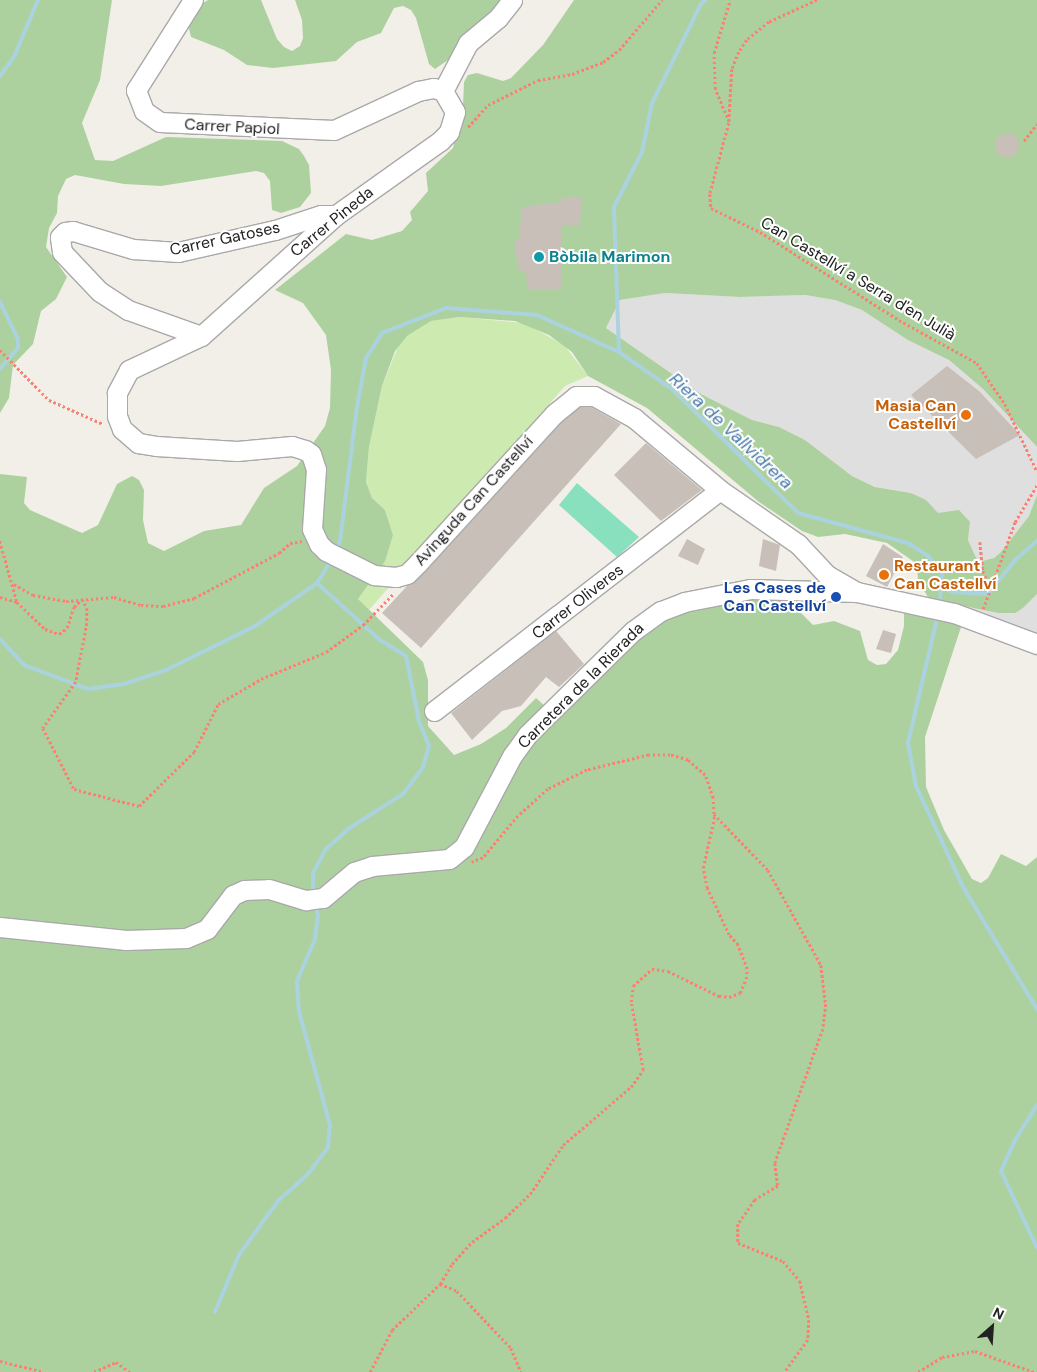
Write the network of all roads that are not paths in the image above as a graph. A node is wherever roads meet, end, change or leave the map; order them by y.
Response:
1 (193, 0) edge
2 (512, 0) edge
3 (443, 90) junction
4 (336, 214) junction
5 (200, 336) junction
6 (720, 490) junction
7 (327, 549) joint
8 (814, 561) junction
9 (812, 588) junction
10 (857, 592) junction
11 (1037, 644) edge
12 (434, 712) dead end
13 (0, 927) edge

1 - 3 street, Carrer Papiol
2 - 3 street
3 - 4 street, Carrer Pineda
4 - 5 street, Carrer Pineda
4 - 5 street, Carrer Gatoses
5 - 7 street, Carrer Pineda
6 - 7 street, Avinguda Can Castellví
6 - 8 street, Avinguda Can Castellví
6 - 12 street, Carrer Oliveres
8 - 9 street
8 - 10 street, Avinguda Can Castellví
9 - 10 street, Carretera de la Rierada
9 - 13 street, Carretera de la Rierada
10 - 11 street, Carretera de la Rierada

